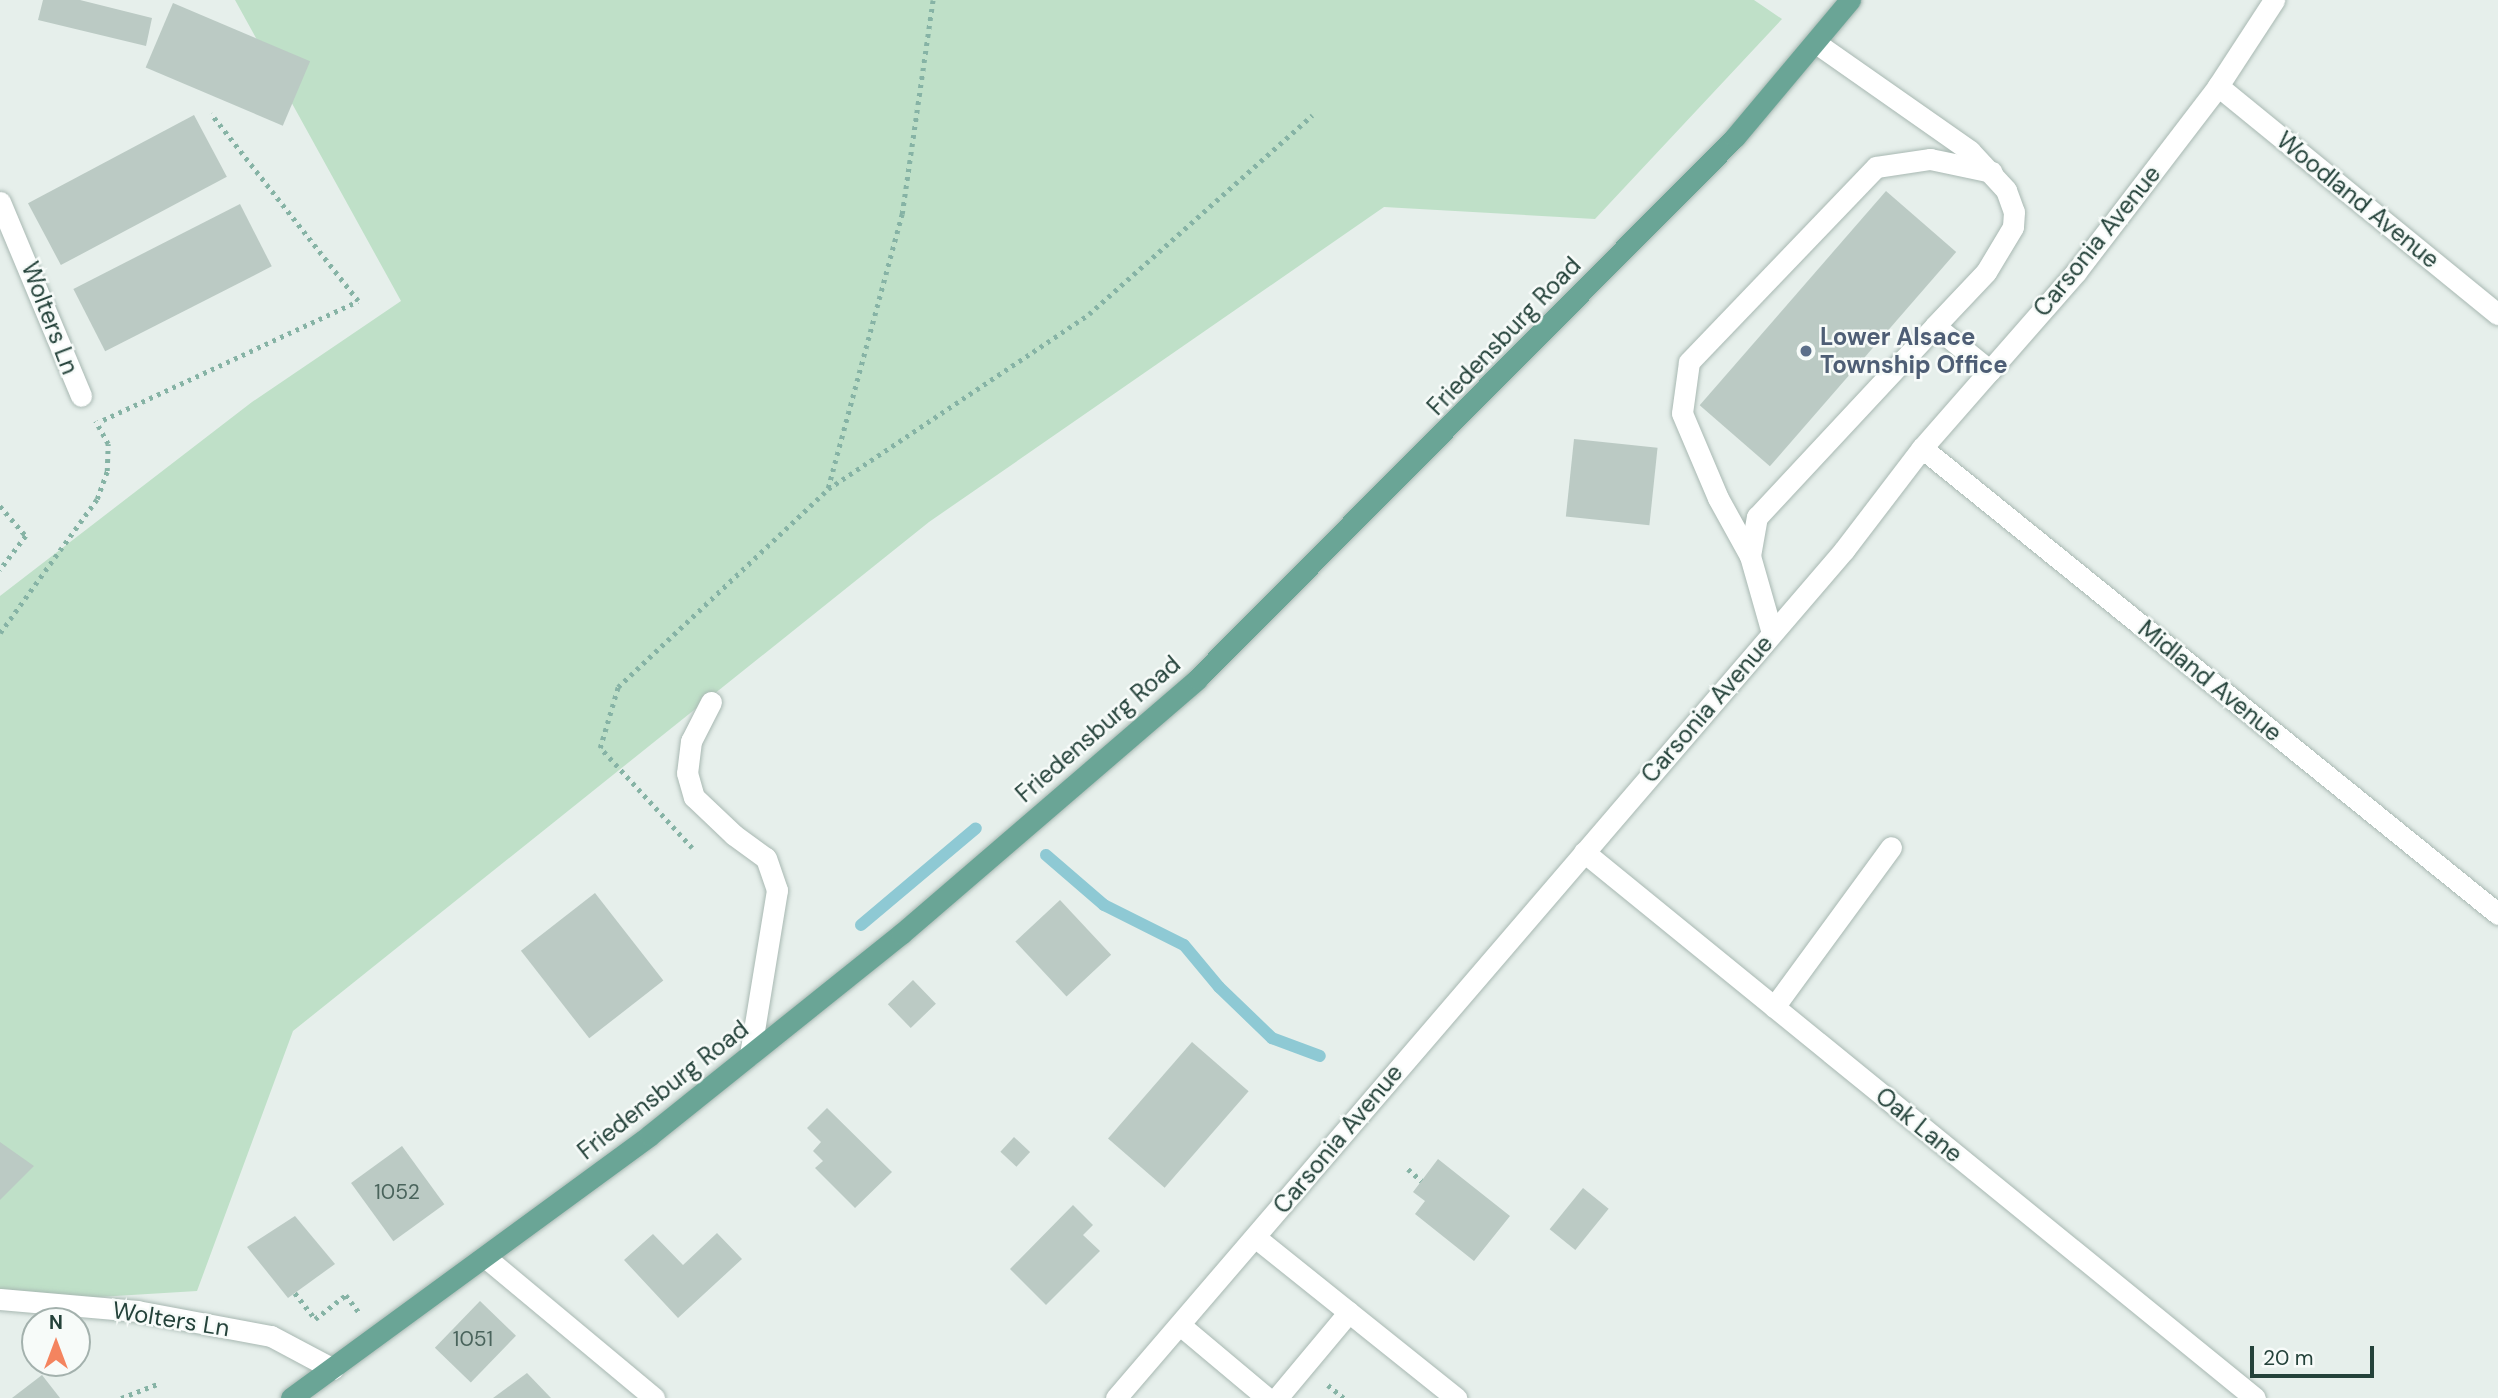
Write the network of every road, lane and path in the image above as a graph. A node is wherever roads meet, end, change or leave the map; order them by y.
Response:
1 (933, 0) edge
2 (1850, 0) edge
3 (2274, 0) edge
4 (1816, 43) junction
5 (2218, 86) junction
6 (211, 114) dead end
7 (1312, 115) dead end
8 (1992, 172) junction
9 (0, 202) edge
10 (2498, 314) edge
11 (1935, 326) junction
12 (1990, 371) junction
13 (81, 396) joint
14 (96, 423) junction
15 (1922, 448) junction
16 (828, 489) junction
17 (0, 506) edge
18 (1750, 556) junction
19 (0, 570) edge
20 (1772, 633) junction
21 (0, 634) edge
22 (711, 702) dead end
23 (1891, 847) dead end
24 (692, 848) dead end
25 (1584, 852) junction
26 (2498, 914) edge
27 (1774, 1007) junction
28 (750, 1055) junction
29 (1408, 1169) dead end
30 (1422, 1181) dead end
31 (1255, 1237) junction
32 (485, 1257) junction
33 (295, 1293) dead end
34 (0, 1299) edge
35 (1349, 1312) junction
36 (1180, 1325) junction
37 (378, 1335) junction
38 (334, 1368) junction
39 (158, 1384) dead end
40 (121, 1398) edge
41 (291, 1398) edge
42 (654, 1398) edge
43 (1116, 1398) edge
44 (1267, 1398) edge
45 (1277, 1398) edge
46 (1456, 1398) edge
47 (2255, 1398) edge

1 - 16 path
2 - 4 main road, Friedensburg Road
3 - 5 street, Carsonia Avenue
4 - 8 street
4 - 28 main road, Friedensburg Road
5 - 10 street, Woodland Avenue
5 - 12 street, Carsonia Avenue
6 - 14 path
7 - 16 path
8 - 11 street
8 - 18 street
9 - 13 street, Wolters Ln
11 - 12 street
11 - 18 street
12 - 15 street, Carsonia Avenue
13 - 14 path
14 - 21 path
15 - 20 street, Carsonia Avenue
15 - 26 street, Midland Avenue
16 - 24 path
17 - 19 path
18 - 20 street
20 - 25 street, Carsonia Avenue
22 - 28 street
23 - 27 street
25 - 27 street, Oak Lane
25 - 31 street, Carsonia Avenue
27 - 47 street, Oak Lane
28 - 32 main road, Friedensburg Road
29 - 30 path
31 - 35 street
31 - 36 street, Carsonia Avenue
32 - 37 main road, Friedensburg Road
32 - 42 street
33 - 37 path
34 - 38 street, Wolters Ln
35 - 45 street
35 - 46 street
36 - 43 street, Carsonia Avenue
36 - 44 street
37 - 38 main road, Friedensburg Road
38 - 41 main road, Friedensburg Road
39 - 40 path

